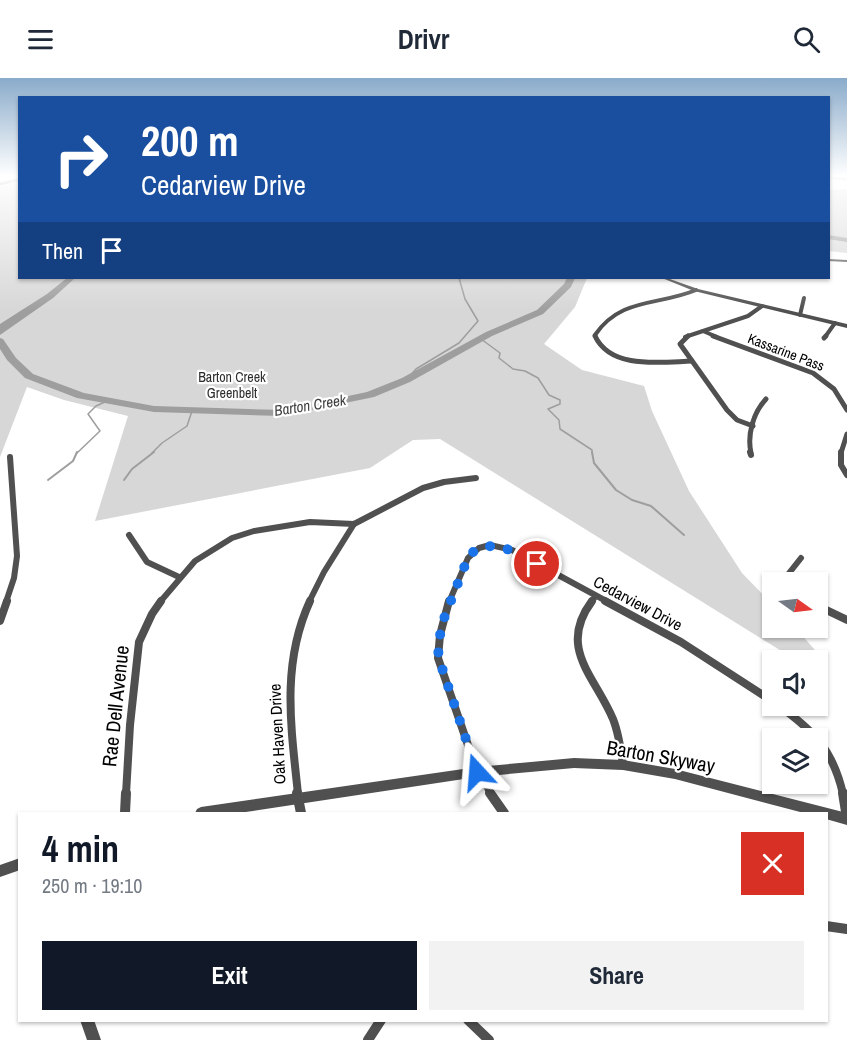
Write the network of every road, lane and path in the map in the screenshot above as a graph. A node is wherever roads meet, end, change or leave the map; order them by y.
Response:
1 (830, 260) edge
2 (847, 261) edge
3 (667, 279) edge
4 (696, 290) junction
5 (804, 298) dead end
6 (762, 306) junction
7 (800, 315) junction
8 (835, 323) junction
9 (847, 326) edge
10 (704, 331) junction
11 (824, 338) dead end
12 (692, 361) junction
13 (766, 399) dead end
14 (847, 410) edge
15 (753, 426) junction
16 (847, 434) edge
17 (751, 455) dead end
18 (10, 457) dead end
19 (847, 475) edge
20 (476, 478) dead end
21 (354, 524) junction
22 (129, 535) dead end
23 (801, 558) dead end
24 (789, 572) edge
25 (178, 577) junction
26 (595, 597) junction
27 (2, 605) edge
28 (828, 611) edge
29 (847, 620) edge
30 (0, 621) edge
31 (762, 695) edge
32 (792, 716) edge
33 (623, 765) junction
34 (477, 772) junction
35 (298, 799) junction
36 (125, 812) edge
37 (208, 812) edge
38 (301, 812) edge
39 (503, 812) edge
40 (822, 812) edge
41 (828, 813) edge
42 (847, 818) edge
43 (18, 865) edge
44 (0, 871) edge
45 (828, 926) edge
46 (847, 928) edge
47 (88, 1022) edge
48 (380, 1022) edge
49 (470, 1022) edge
50 (94, 1040) edge
51 (368, 1040) edge
52 (489, 1040) edge

1 - 2 street
3 - 4 street
4 - 6 street
4 - 12 street
5 - 7 street
6 - 7 street
6 - 10 street
7 - 8 street
8 - 9 street
8 - 11 street
10 - 12 street
10 - 14 street, Kassarine Pass
12 - 15 street
13 - 15 street
15 - 17 street
16 - 19 street
18 - 27 street
20 - 21 street
21 - 25 street, Rae Dell Avenue
21 - 35 street, Oak Haven Drive
22 - 25 street
23 - 24 street
25 - 36 street, Rae Dell Avenue
26 - 31 street, Cedarview Drive
26 - 33 street
26 - 34 street, Cedarview Drive
27 - 30 street
28 - 29 street
32 - 42 street
33 - 34 street, Barton Skyway
33 - 40 street, Barton Skyway
34 - 35 street, Barton Skyway
34 - 39 street
35 - 37 street, Barton Skyway
35 - 38 street, Oak Haven Drive
41 - 42 street, Barton Skyway
43 - 44 street
45 - 46 street
47 - 50 street
48 - 51 street
49 - 52 street

